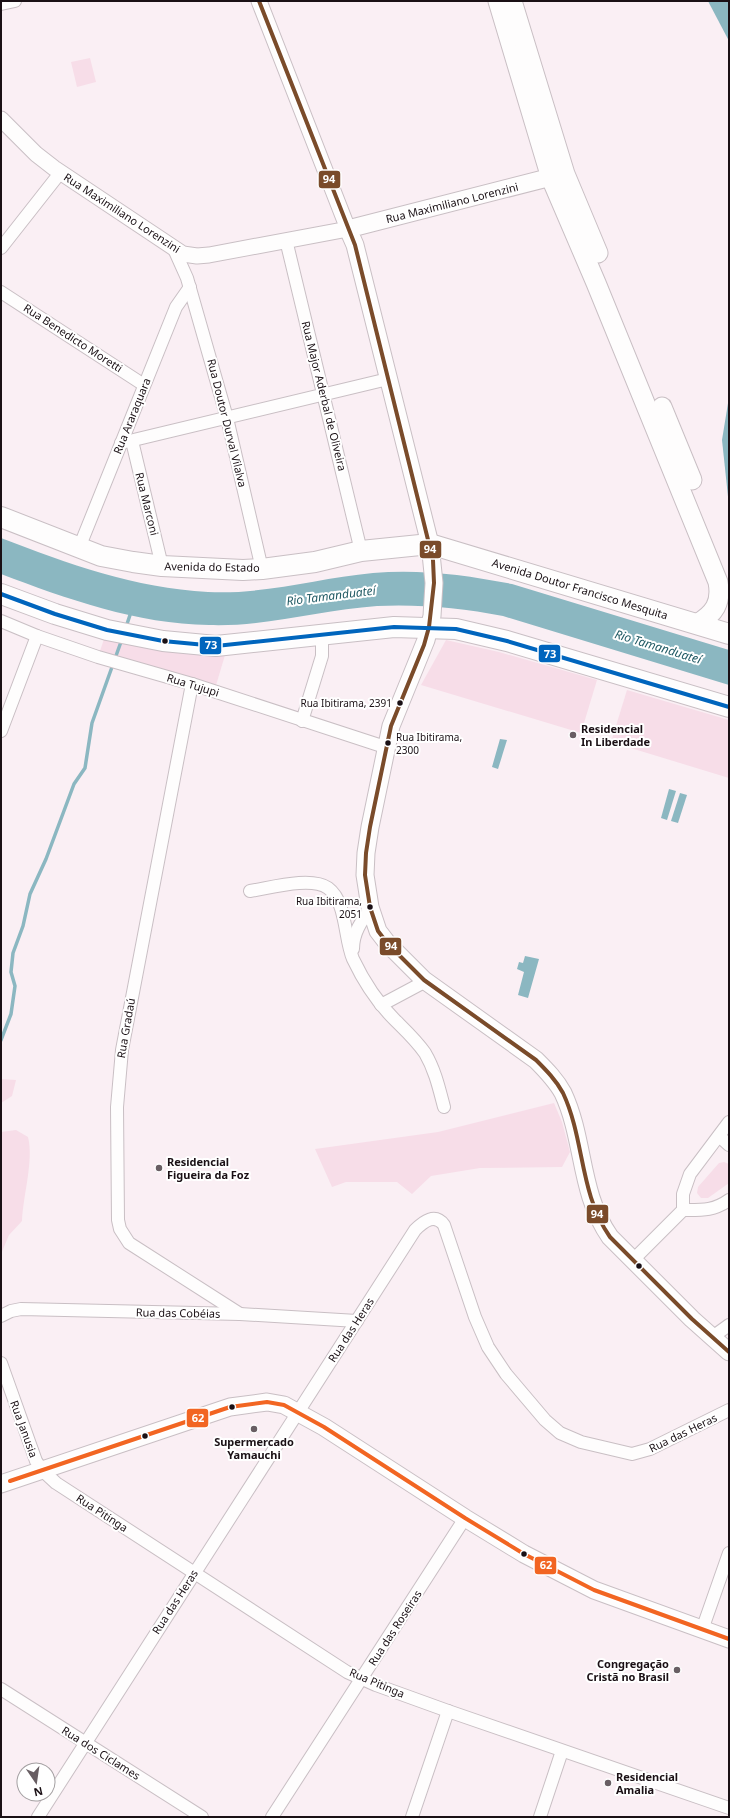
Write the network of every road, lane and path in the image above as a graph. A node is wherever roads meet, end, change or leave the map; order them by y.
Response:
1 (14, 1) edge
2 (259, 1) edge
3 (498, 1) edge
4 (512, 1) edge
5 (1, 4) edge
6 (1, 119) edge
7 (60, 173) junction
8 (558, 176) junction
9 (348, 229) junction
10 (286, 240) junction
11 (1, 248) edge
12 (174, 249) junction
13 (197, 256) junction
14 (188, 282) junction
15 (1, 292) edge
16 (388, 379) junction
17 (144, 385) junction
18 (324, 395) junction
19 (227, 418) junction
20 (126, 442) junction
21 (1, 517) edge
22 (79, 548) junction
23 (361, 551) junction
24 (431, 552) junction
25 (162, 566) junction
26 (262, 569) junction
27 (729, 574) edge
28 (1, 594) edge
29 (1, 621) edge
30 (430, 621) junction
31 (697, 624) junction
32 (729, 634) edge
33 (322, 635) junction
34 (37, 636) junction
35 (192, 684) junction
36 (729, 707) edge
37 (302, 721) junction
38 (1, 731) edge
39 (385, 747) junction
40 (250, 891) dead end
41 (371, 909) junction
42 (353, 958) junction
43 (426, 981) junction
44 (381, 1004) junction
45 (444, 1107) dead end
46 (729, 1122) edge
47 (719, 1136) junction
48 (729, 1145) edge
49 (729, 1200) edge
50 (683, 1210) junction
51 (633, 1260) junction
52 (240, 1314) junction
53 (1, 1316) edge
54 (357, 1322) junction
55 (729, 1325) edge
56 (711, 1338) junction
57 (729, 1352) edge
58 (1, 1363) edge
59 (729, 1410) edge
60 (298, 1412) junction
61 (42, 1470) junction
62 (1, 1484) edge
63 (465, 1518) junction
64 (729, 1553) edge
65 (194, 1573) junction
66 (702, 1630) junction
67 (729, 1639) edge
68 (362, 1679) junction
69 (1, 1689) edge
70 (448, 1711) junction
71 (85, 1743) junction
72 (562, 1751) junction
73 (729, 1808) edge
74 (38, 1817) edge
75 (202, 1817) edge
76 (272, 1817) edge
77 (412, 1817) edge
78 (540, 1817) edge

1 - 5 street
2 - 9 street
3 - 8 main road
4 - 8 main road
6 - 7 street, Rua Maximiliano Lorenzini
7 - 11 street
7 - 12 street, Rua Maximiliano Lorenzini
8 - 9 main road, Rua Maximiliano Lorenzini
8 - 27 main road
8 - 31 main road
9 - 10 street, Rua Maximiliano Lorenzini
9 - 16 main road
10 - 13 street, Rua Maximiliano Lorenzini
10 - 18 street, Rua Major Aderbal de Oliveira
12 - 13 street, Rua Maximiliano Lorenzini
12 - 14 street, Rua Doutor Durval Vilalva
13 - 14 street
14 - 17 street, Rua Araraquara
14 - 19 street, Rua Doutor Durval Vilalva
15 - 17 street, Rua Benedicto Moretti
16 - 18 street
16 - 24 main road
17 - 20 street, Rua Araraquara
18 - 19 street
18 - 23 street, Rua Major Aderbal de Oliveira
19 - 20 street
19 - 26 street, Rua Doutor Durval Vilalva
20 - 22 street, Rua Araraquara
20 - 25 street, Rua Marconi
21 - 22 highway, Avenida do Estado
22 - 25 highway, Avenida do Estado
23 - 24 highway, Avenida do Estado
23 - 26 highway, Avenida do Estado
24 - 30 main road
24 - 31 highway, Avenida Doutor Francisco Mesquita
25 - 26 highway, Avenida do Estado
28 - 33 highway
29 - 34 street, Rua Tujupi
30 - 33 highway
30 - 36 highway
30 - 39 main road
31 - 32 highway, Avenida Doutor Francisco Mesquita
33 - 37 street
34 - 35 street, Rua Tujupi
34 - 38 street
35 - 37 street, Rua Tujupi
35 - 52 street, Rua Gradaú
37 - 39 street, Rua Tujupi
39 - 41 main road
40 - 42 street
41 - 42 street
41 - 43 main road
42 - 44 street
43 - 44 street
43 - 51 main road
44 - 45 street
46 - 47 street
47 - 48 street
47 - 50 street
49 - 50 street
50 - 51 street
51 - 56 main road
52 - 53 street, Rua das Cobéias
52 - 54 street, Rua das Cobéias
54 - 59 street, Rua das Heras
54 - 60 street, Rua das Heras
55 - 56 street
56 - 57 main road
58 - 61 street, Rua Janusia
60 - 61 main road
60 - 63 main road
60 - 65 street, Rua das Heras
61 - 62 main road
61 - 65 street, Rua Pitinga
63 - 66 main road
63 - 68 street, Rua das Roseiras
64 - 66 street
65 - 68 street, Rua Pitinga
65 - 71 street, Rua das Heras
66 - 67 main road
68 - 70 street, Rua Pitinga
68 - 76 street, Rua das Roseiras
69 - 71 street, Rua dos Ciclames
70 - 72 street, Rua Pitinga
70 - 77 street
71 - 74 street, Rua das Heras
71 - 75 street, Rua dos Ciclames
72 - 73 street, Rua Pitinga
72 - 78 street

